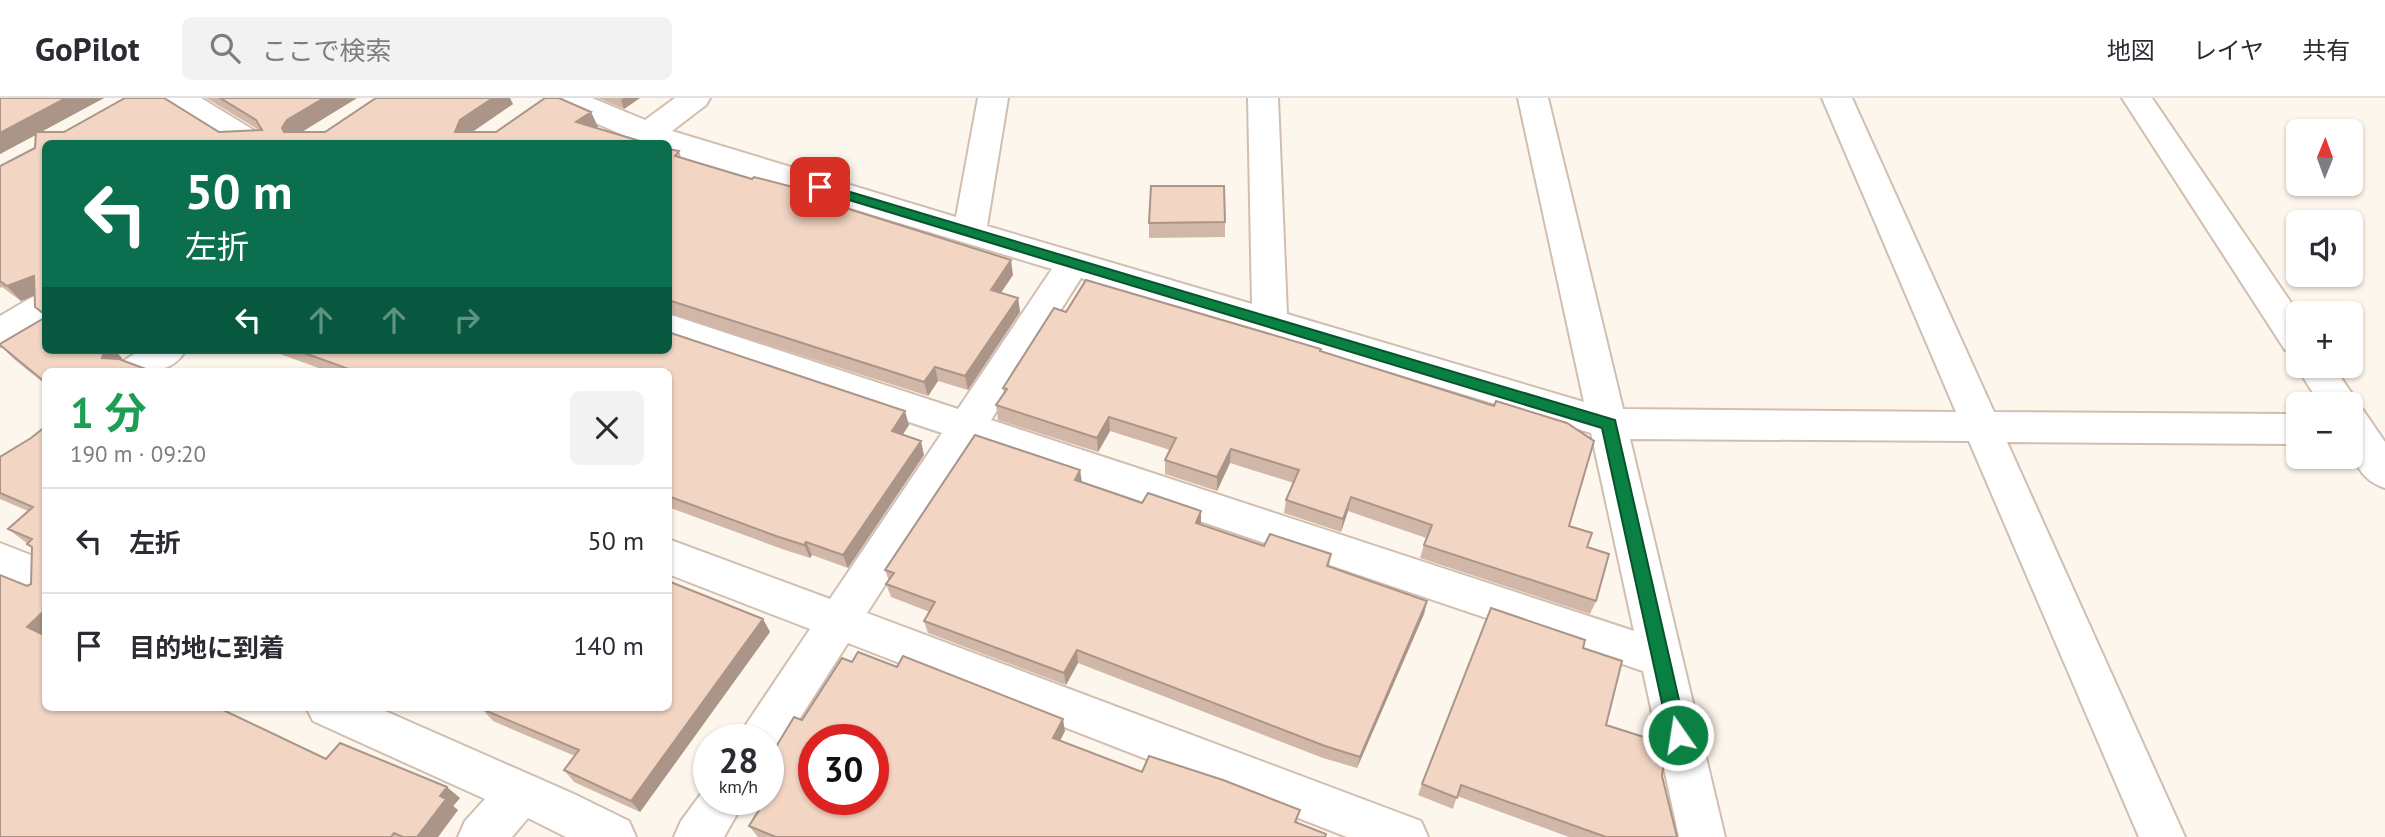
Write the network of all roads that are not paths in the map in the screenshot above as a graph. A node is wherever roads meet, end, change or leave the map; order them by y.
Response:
1 (179, 98) edge
2 (695, 98) edge
3 (993, 98) edge
4 (1263, 98) edge
5 (1533, 98) edge
6 (1837, 98) edge
7 (2137, 98) edge
8 (550, 101) edge
9 (648, 134) junction
10 (247, 140) edge
11 (668, 140) edge
12 (672, 141) edge
13 (970, 231) junction
14 (1073, 264) junction
15 (42, 307) edge
16 (2286, 323) edge
17 (1270, 324) junction
18 (672, 328) edge
19 (0, 333) edge
20 (1609, 424) junction
21 (1982, 425) junction
22 (966, 428) junction
23 (2286, 429) edge
24 (2363, 435) edge
25 (2385, 474) edge
26 (672, 558) edge
27 (0, 560) edge
28 (42, 578) edge
29 (840, 622) junction
30 (1660, 658) junction
31 (337, 711) edge
32 (772, 724) edge
33 (521, 793) junction
34 (712, 815) edge
35 (481, 837) edge
36 (613, 837) edge
37 (697, 837) edge
38 (1405, 837) edge
39 (1702, 837) edge
40 (2162, 837) edge

1 - 10 street
2 - 9 street
3 - 13 street
4 - 17 street
5 - 20 street
6 - 21 street
7 - 16 street
8 - 9 street
9 - 11 street
12 - 13 street
13 - 14 street
14 - 17 street
14 - 22 street
15 - 19 street
17 - 20 street
18 - 22 street
20 - 21 street
20 - 30 street
21 - 23 street
21 - 40 street
22 - 29 street
22 - 30 street
24 - 25 street
26 - 29 street
27 - 28 street
29 - 32 street
29 - 38 street
30 - 39 street
31 - 33 street
33 - 35 street
33 - 36 street
34 - 37 street

